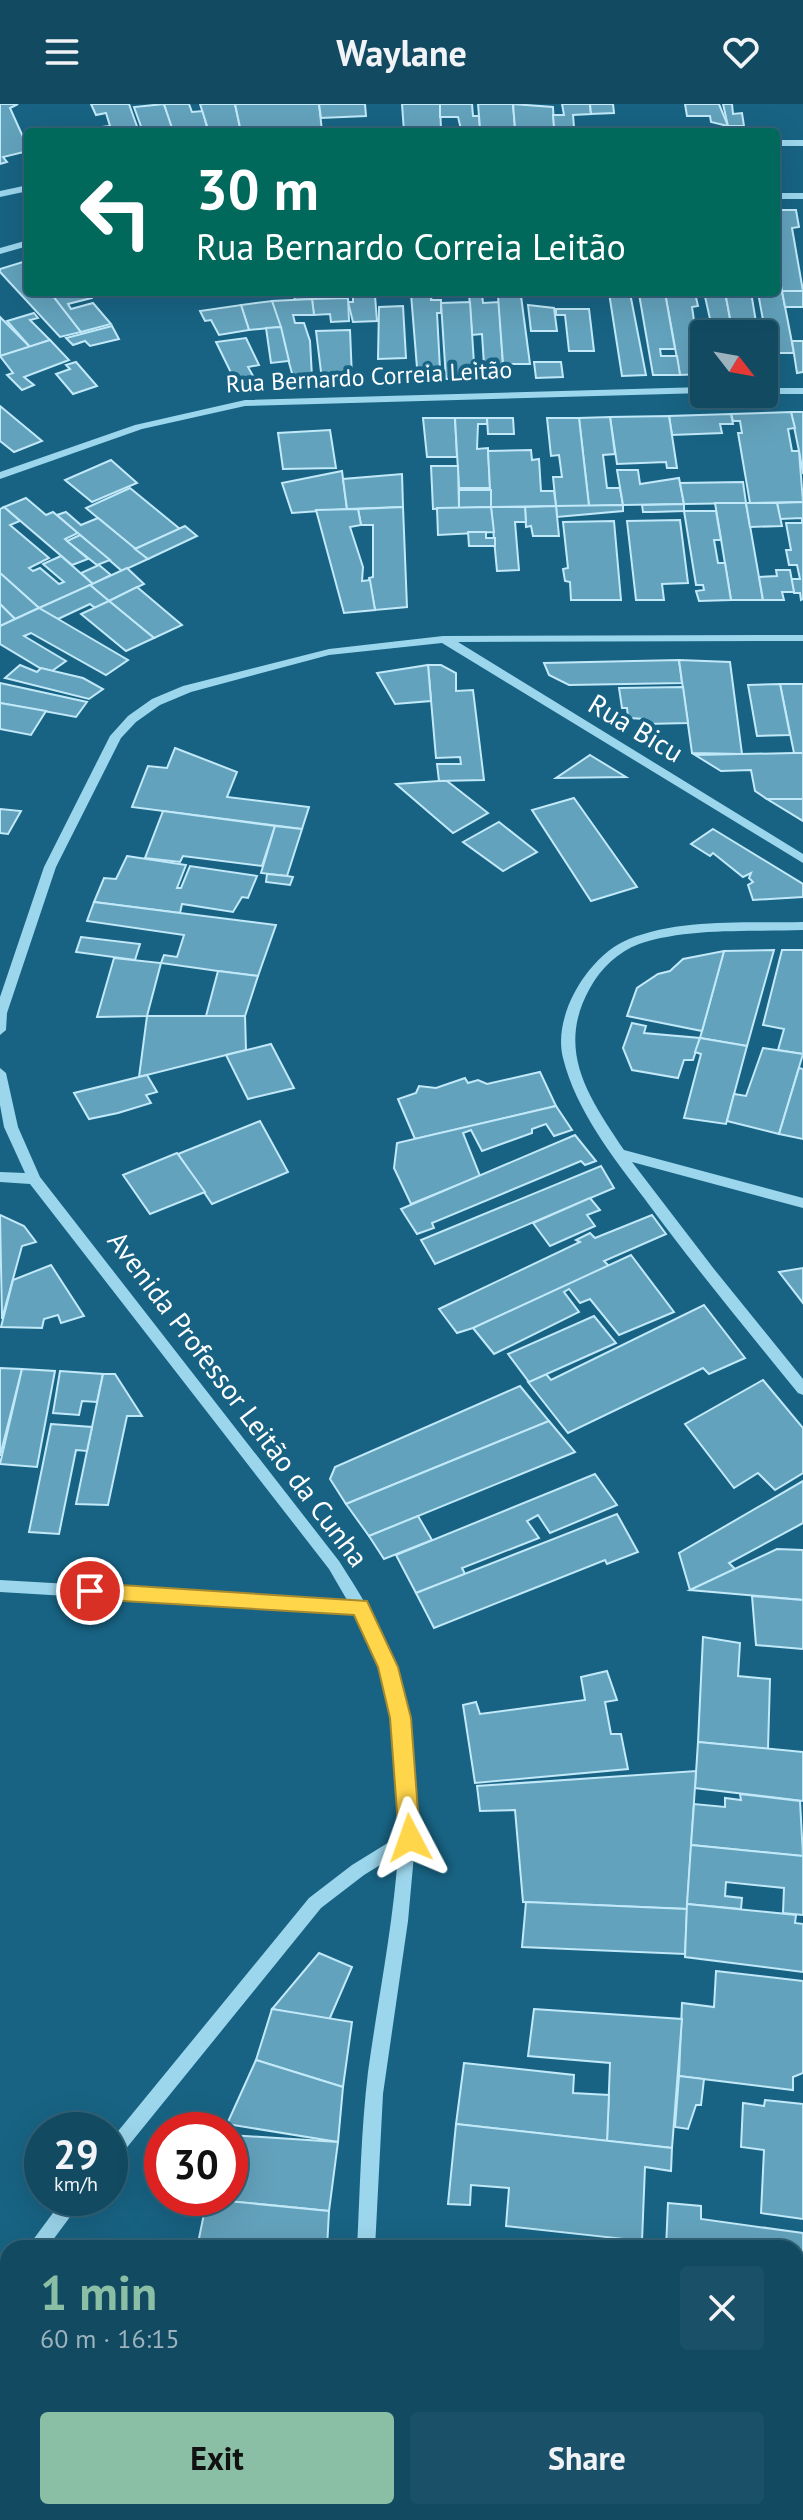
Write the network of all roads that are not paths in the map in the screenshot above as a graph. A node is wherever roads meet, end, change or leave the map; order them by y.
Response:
1 (780, 143) edge
2 (803, 143) edge
3 (24, 189) edge
4 (0, 194) edge
5 (780, 196) edge
6 (803, 196) edge
7 (24, 244) edge
8 (0, 251) edge
9 (690, 390) edge
10 (778, 391) edge
11 (803, 391) edge
12 (0, 476) edge
13 (803, 638) edge
14 (443, 639) junction
15 (803, 859) edge
16 (803, 926) edge
17 (0, 1030) edge
18 (0, 1073) edge
19 (618, 1153) junction
20 (0, 1177) edge
21 (34, 1179) junction
22 (803, 1203) edge
23 (803, 1389) edge
24 (0, 1586) edge
25 (360, 1607) junction
26 (410, 1838) junction
27 (128, 2133) edge
28 (61, 2216) edge
29 (42, 2240) edge
30 (367, 2240) edge

1 - 2 street
3 - 4 street
5 - 6 street
7 - 8 street
9 - 12 street, Rua Bernardo Correia Leitão
10 - 11 street
13 - 14 street
14 - 15 street, Rua Bicu
14 - 17 street
16 - 19 street
18 - 21 street, Avenida Professor Leitão da Cunha
19 - 22 street
19 - 23 street
20 - 21 street
21 - 25 street, Avenida Professor Leitão da Cunha
24 - 25 street
25 - 26 street, Avenida Professor Leitão da Cunha
26 - 27 street
26 - 30 street, Avenida Professor Leitão da Cunha
28 - 29 street

